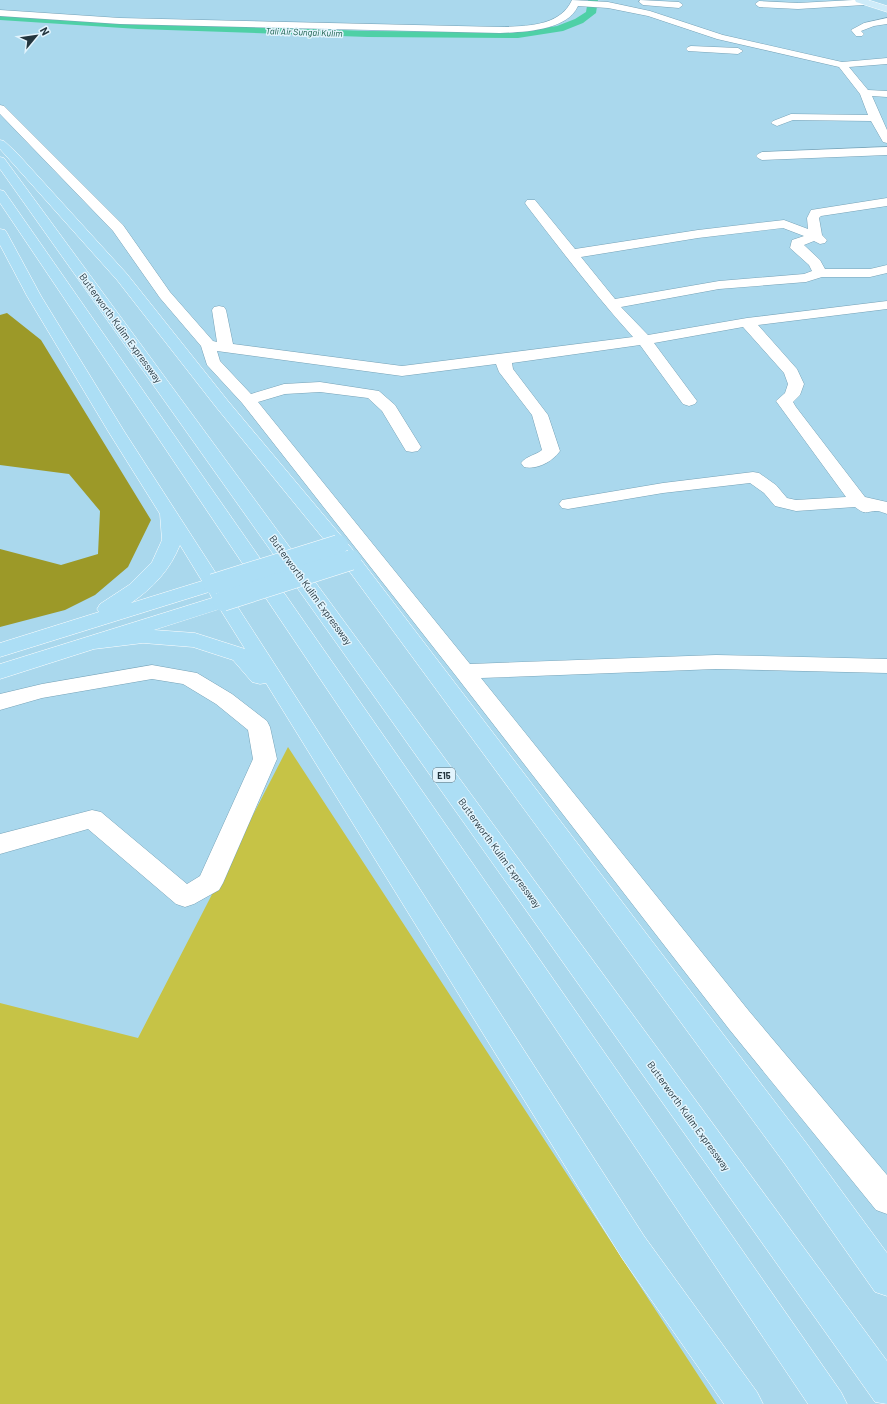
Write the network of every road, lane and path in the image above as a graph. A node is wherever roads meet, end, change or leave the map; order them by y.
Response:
1 (644, 1) edge
2 (861, 1) edge
3 (578, 2) edge
4 (606, 4) edge
5 (759, 4) dead end
6 (679, 5) dead end
7 (887, 9) edge
8 (0, 13) edge
9 (887, 21) edge
10 (0, 22) edge
11 (175, 27) junction
12 (481, 33) junction
13 (859, 34) dead end
14 (374, 37) dead end
15 (397, 37) dead end
16 (691, 49) dead end
17 (806, 56) junction
18 (887, 61) edge
19 (842, 65) junction
20 (864, 93) junction
21 (887, 94) edge
22 (0, 108) edge
23 (875, 118) junction
24 (777, 123) dead end
25 (887, 140) edge
26 (0, 143) edge
27 (887, 151) edge
28 (762, 156) dead end
29 (0, 161) edge
30 (0, 194) edge
31 (887, 202) edge
32 (531, 203) dead end
33 (0, 233) edge
34 (818, 238) junction
35 (571, 254) junction
36 (887, 269) edge
37 (820, 273) junction
38 (611, 304) junction
39 (887, 305) edge
40 (219, 310) dead end
41 (747, 322) junction
42 (644, 340) junction
43 (217, 345) junction
44 (503, 359) junction
45 (248, 400) junction
46 (689, 401) dead end
47 (412, 447) dead end
48 (530, 463) dead end
49 (859, 501) junction
50 (568, 504) dead end
51 (887, 508) edge
52 (168, 515) junction
53 (887, 520) edge
54 (345, 552) junction
55 (218, 592) junction
56 (85, 634) junction
57 (0, 650) edge
58 (887, 666) edge
59 (464, 670) junction
60 (0, 672) edge
61 (0, 702) edge
62 (301, 720) junction
63 (0, 844) edge
64 (887, 1199) edge
65 (887, 1280) edge
66 (887, 1390) edge
67 (746, 1404) edge
68 (830, 1404) edge

1 - 4 street
1 - 6 street
2 - 5 street
2 - 7 main road
3 - 4 street
3 - 12 street
4 - 17 street
8 - 11 street
9 - 13 street
10 - 11 street
11 - 12 street
11 - 14 street
12 - 15 street
16 - 17 street
17 - 19 street
18 - 19 street
19 - 20 street
20 - 21 street
20 - 23 street
22 - 43 street
23 - 24 street
23 - 25 street
26 - 54 highway
27 - 28 street
29 - 66 highway, Butterworth Kulim Expressway / E15
30 - 68 highway
31 - 34 street
32 - 35 street
33 - 52 highway
34 - 35 street
34 - 37 street
35 - 38 street
36 - 37 street
37 - 38 street
38 - 42 street
39 - 41 street
40 - 43 street
41 - 42 street
41 - 49 street
42 - 44 street
42 - 46 street
43 - 44 street
43 - 45 street
44 - 48 street
45 - 47 street
45 - 59 street
49 - 50 street
49 - 51 street
49 - 53 street
52 - 55 highway
52 - 56 highway
54 - 55 highway, bridge
54 - 65 highway
55 - 56 highway
55 - 62 highway
56 - 57 highway
56 - 60 highway
56 - 62 highway
58 - 59 street
59 - 64 street
61 - 63 street
62 - 67 highway

